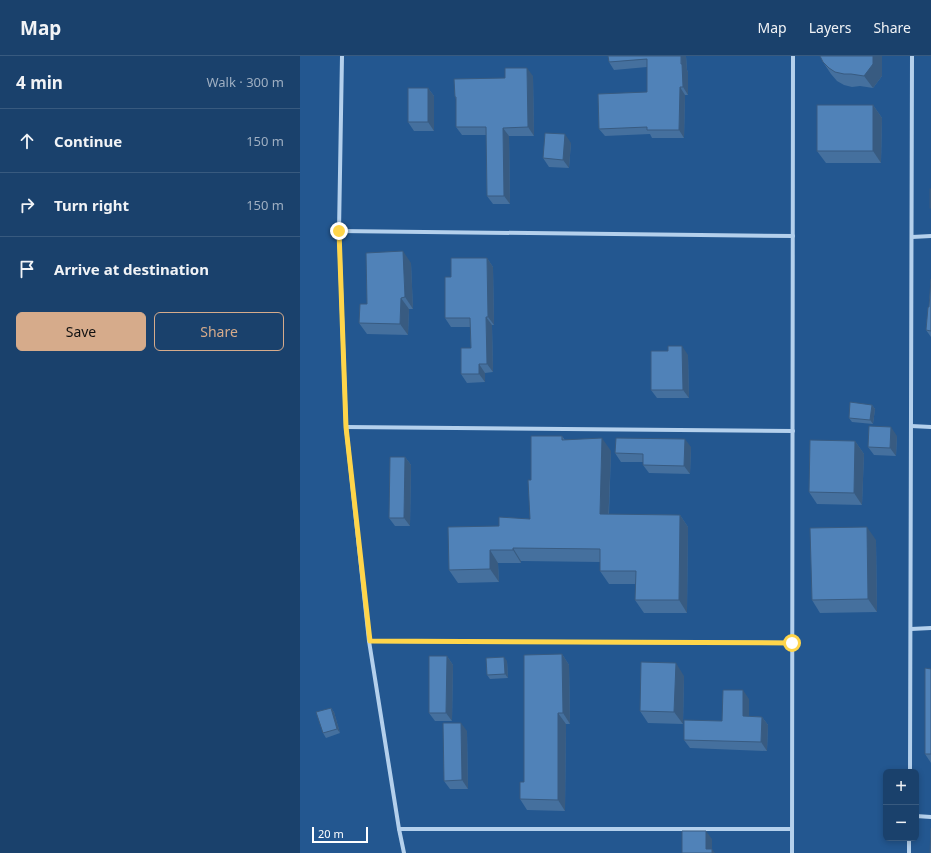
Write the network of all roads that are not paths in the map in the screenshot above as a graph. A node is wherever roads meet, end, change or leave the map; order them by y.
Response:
1 (342, 56) edge
2 (793, 56) edge
3 (912, 56) edge
4 (339, 231) junction
5 (793, 236) junction
6 (931, 236) edge
7 (912, 237) junction
8 (911, 426) junction
9 (346, 427) junction
10 (931, 427) edge
11 (793, 431) junction
12 (931, 628) edge
13 (910, 629) junction
14 (370, 641) junction
15 (792, 643) junction
16 (910, 769) edge
17 (919, 816) edge
18 (931, 817) edge
19 (399, 829) junction
20 (792, 829) junction
21 (909, 841) edge
22 (404, 853) edge
23 (792, 853) edge
24 (909, 853) edge

1 - 4 street
2 - 5 street
3 - 7 street
4 - 5 street
4 - 9 street
5 - 11 street
6 - 7 street
7 - 8 street
8 - 10 street
8 - 13 street
9 - 11 street
9 - 14 street
11 - 15 street
12 - 13 street
13 - 16 street
14 - 15 street
14 - 19 street
15 - 20 street
17 - 18 street
19 - 20 street
19 - 22 street
20 - 23 street
21 - 24 street

